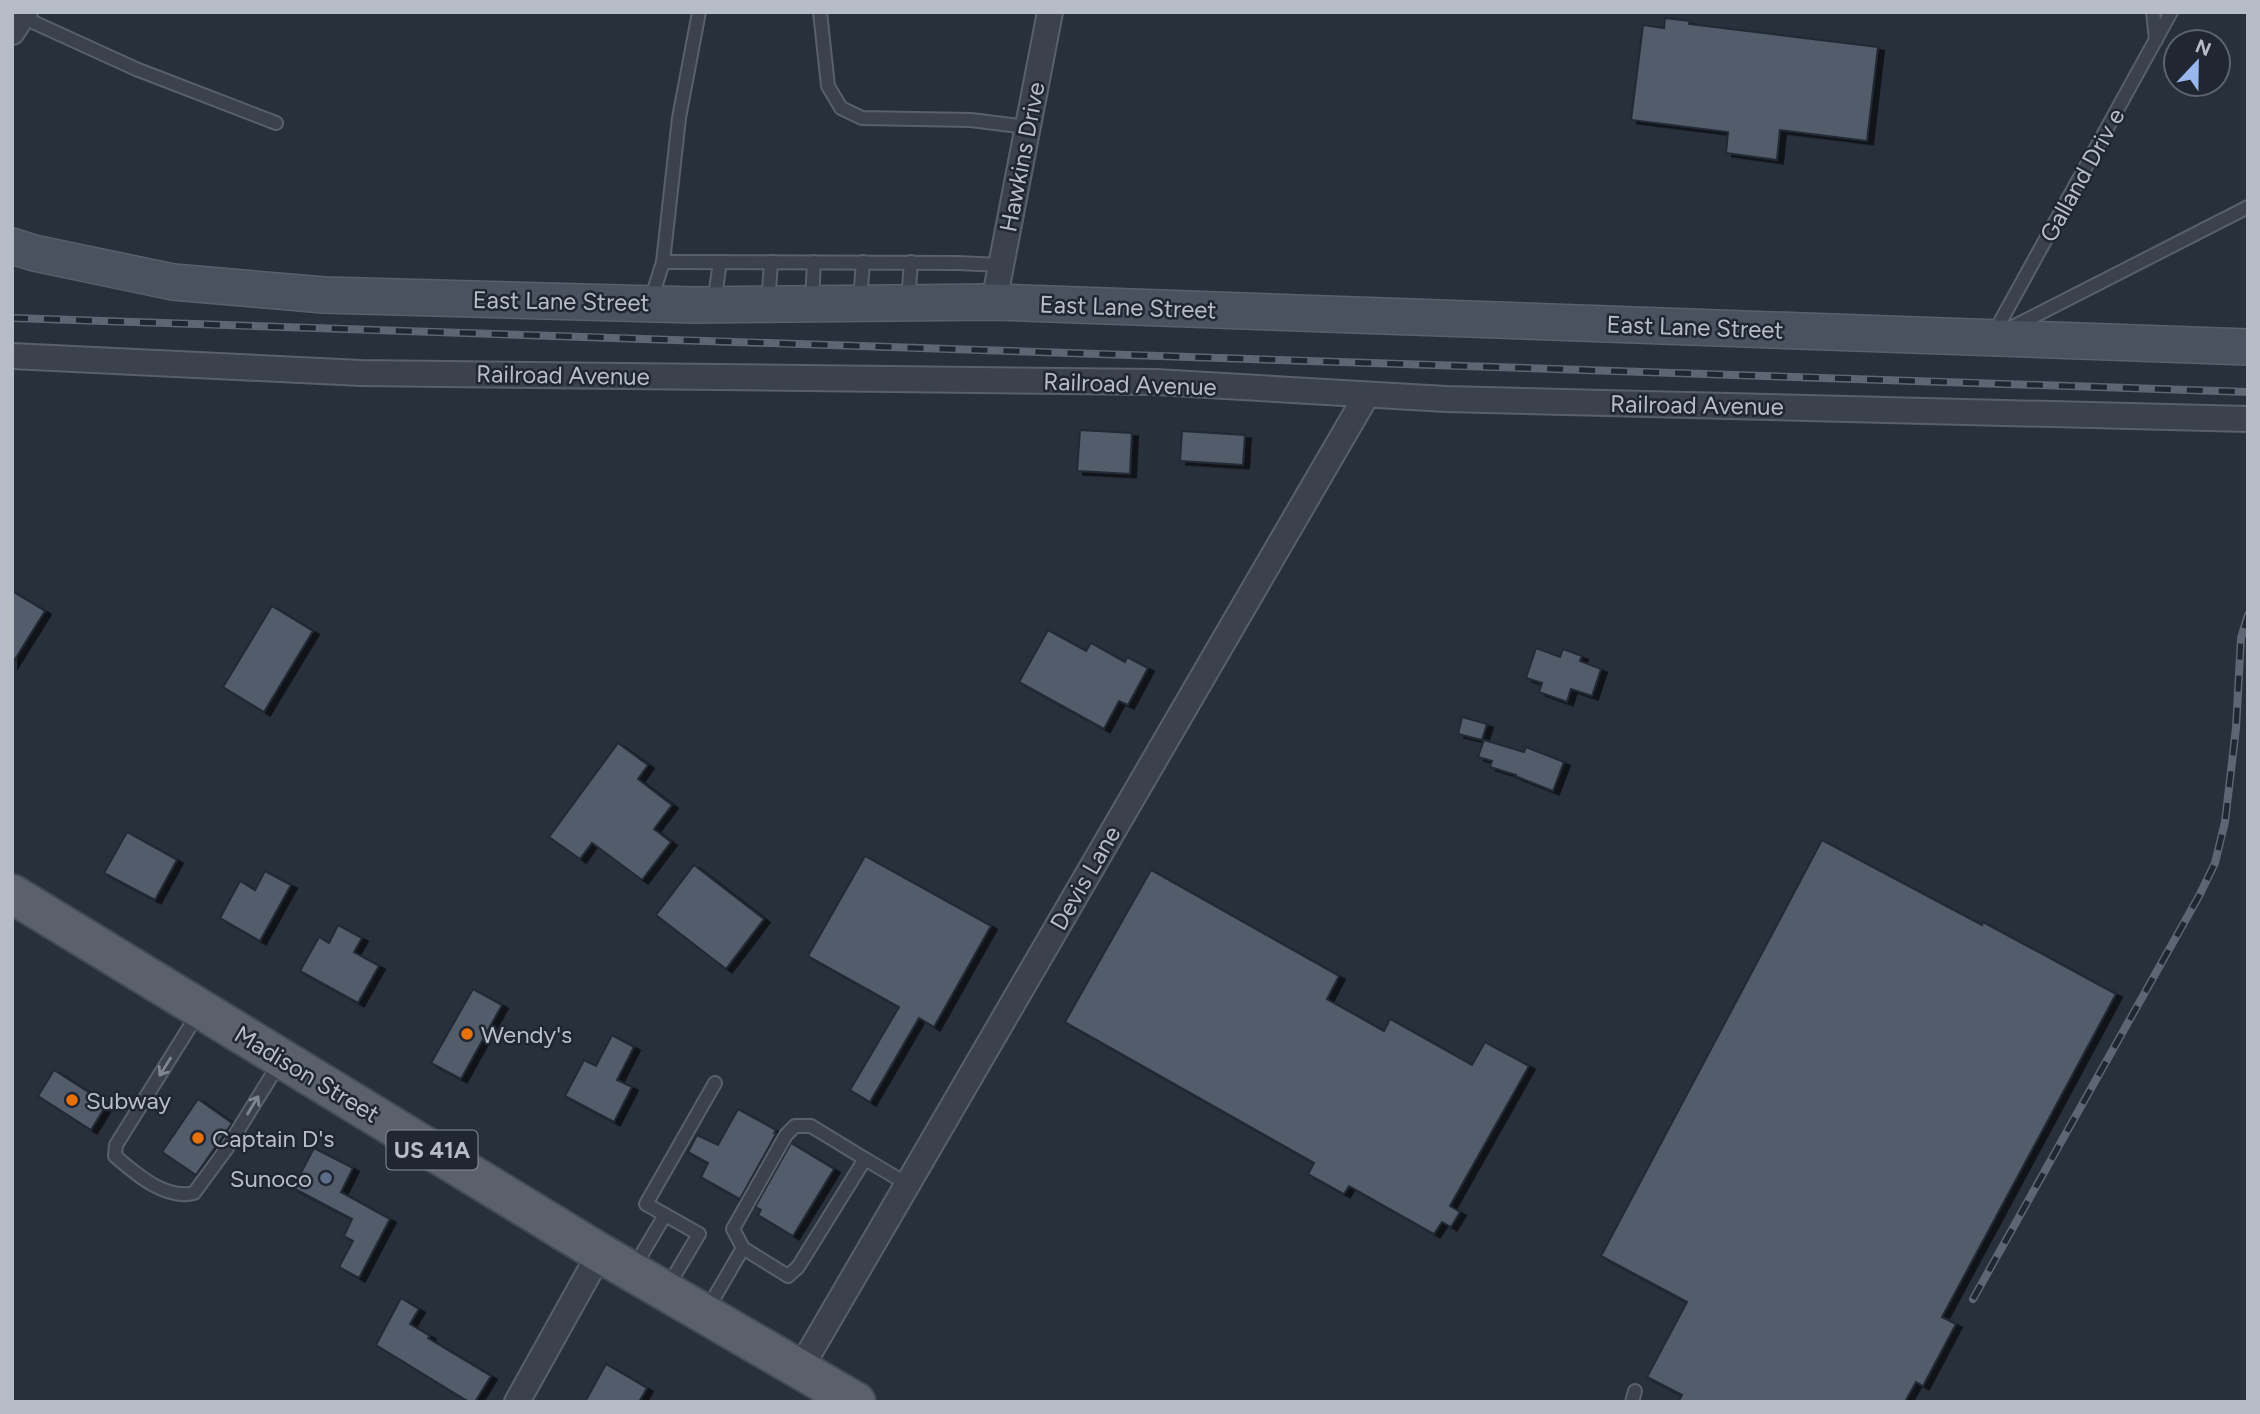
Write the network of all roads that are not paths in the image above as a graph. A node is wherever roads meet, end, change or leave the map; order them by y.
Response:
1 (699, 12) edge
2 (821, 12) edge
3 (1049, 12) edge
4 (2153, 12) edge
5 (2171, 12) edge
6 (20, 20) edge
7 (2156, 41) junction
8 (276, 123) dead end
9 (1027, 127) junction
10 (2248, 207) edge
11 (12, 246) edge
12 (663, 262) junction
13 (720, 262) junction
14 (771, 262) junction
15 (814, 262) junction
16 (863, 262) junction
17 (911, 262) junction
18 (1001, 265) junction
19 (994, 302) junction
20 (859, 303) junction
21 (908, 303) junction
22 (650, 304) junction
23 (714, 304) junction
24 (768, 304) junction
25 (812, 304) junction
26 (1992, 338) junction
27 (2248, 347) edge
28 (12, 356) edge
29 (1354, 395) junction
30 (2248, 419) edge
31 (12, 894) edge
32 (201, 1009) junction
33 (282, 1059) junction
34 (715, 1083) dead end
35 (865, 1159) junction
36 (907, 1184) junction
37 (665, 1214) junction
38 (743, 1248) junction
39 (616, 1262) junction
40 (666, 1291) junction
41 (705, 1314) junction
42 (800, 1369) junction
43 (516, 1402) edge
44 (856, 1402) edge

1 - 12 lane
2 - 9 lane
3 - 9 street, Hawkins Drive
4 - 7 lane
5 - 7 lane, Galland Driv e
6 - 8 lane
7 - 26 lane, Galland Driv e
9 - 18 street, Hawkins Drive
10 - 26 lane
11 - 22 street, East Lane Street
12 - 13 lane
12 - 22 lane
13 - 14 lane
13 - 23 lane
14 - 15 lane
14 - 24 lane
15 - 16 lane
15 - 25 lane
16 - 17 lane
16 - 20 lane
17 - 18 lane
17 - 21 lane
18 - 19 street, Hawkins Drive
19 - 21 street, East Lane Street
19 - 26 street, East Lane Street
20 - 21 street, East Lane Street
20 - 25 street, East Lane Street
22 - 23 street, East Lane Street
23 - 24 street, East Lane Street
24 - 25 street, East Lane Street
26 - 27 street, East Lane Street
28 - 29 street, Railroad Avenue
29 - 30 street, Railroad Avenue
29 - 36 street, Devis Lane
31 - 32 main road, Madison Street / US 41A
32 - 33 main road, Madison Street / US 41A
32 -> 33 lane
33 - 39 main road, Madison Street / US 41A
34 - 37 lane
35 - 36 lane
35 - 38 lane
35 - 38 lane
36 - 42 street, Devis Lane
37 - 39 lane
37 - 40 lane
38 - 41 lane
39 - 40 main road, Madison Street / US 41A
39 - 43 street
40 - 41 main road, Madison Street / US 41A
41 - 42 main road, Madison Street / US 41A
42 - 44 main road, Madison Street / US 41A

